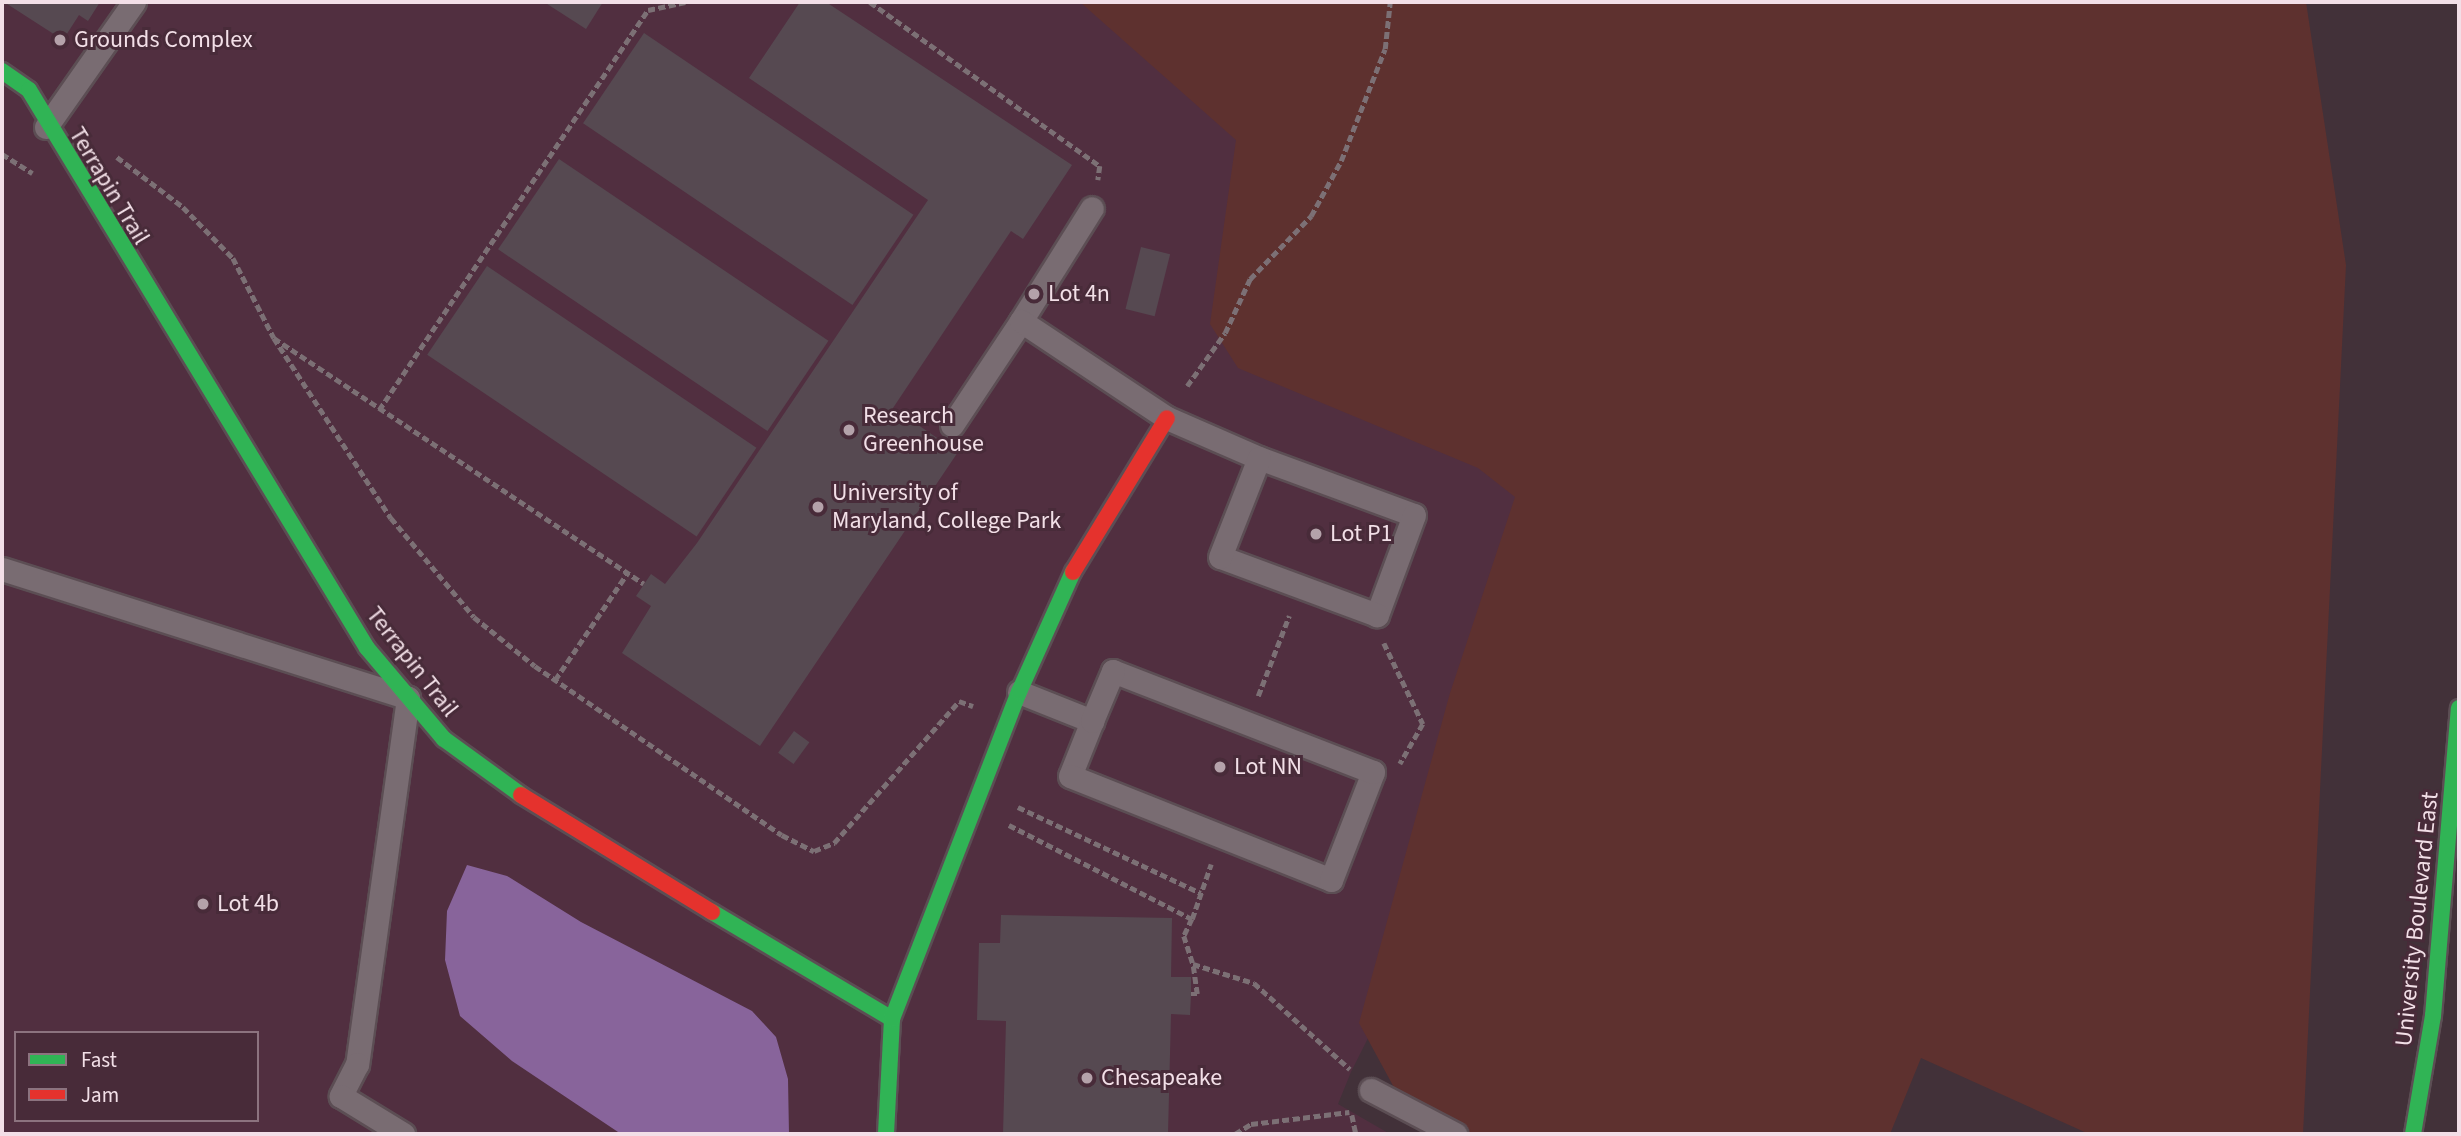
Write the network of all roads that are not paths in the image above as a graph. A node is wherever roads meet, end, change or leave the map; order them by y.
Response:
1 (134, 2) edge
2 (2, 71) edge
3 (46, 127) junction
4 (1092, 208) road end
5 (1021, 321) junction
6 (1167, 418) junction
7 (952, 425) dead end
8 (1259, 458) junction
9 (2, 569) edge
10 (1019, 692) junction
11 (408, 698) junction
12 (2459, 708) edge
13 (1092, 721) junction
14 (892, 1018) junction
15 (1371, 1090) road end
16 (402, 1134) edge
17 (886, 1134) edge
18 (1455, 1134) edge
19 (2413, 1134) edge

1 - 3 lane
2 - 3 street, Terrapin Trail
3 - 11 street, Terrapin Trail
4 - 5 lane
5 - 6 lane
5 - 7 lane
6 - 8 lane
6 - 10 street
8 - 8 lane
9 - 11 lane
10 - 13 lane
10 - 14 street
11 - 14 street, Terrapin Trail
11 - 16 lane
12 - 19 street, University Boulevard East
13 - 13 lane
14 - 17 street
15 - 18 lane

